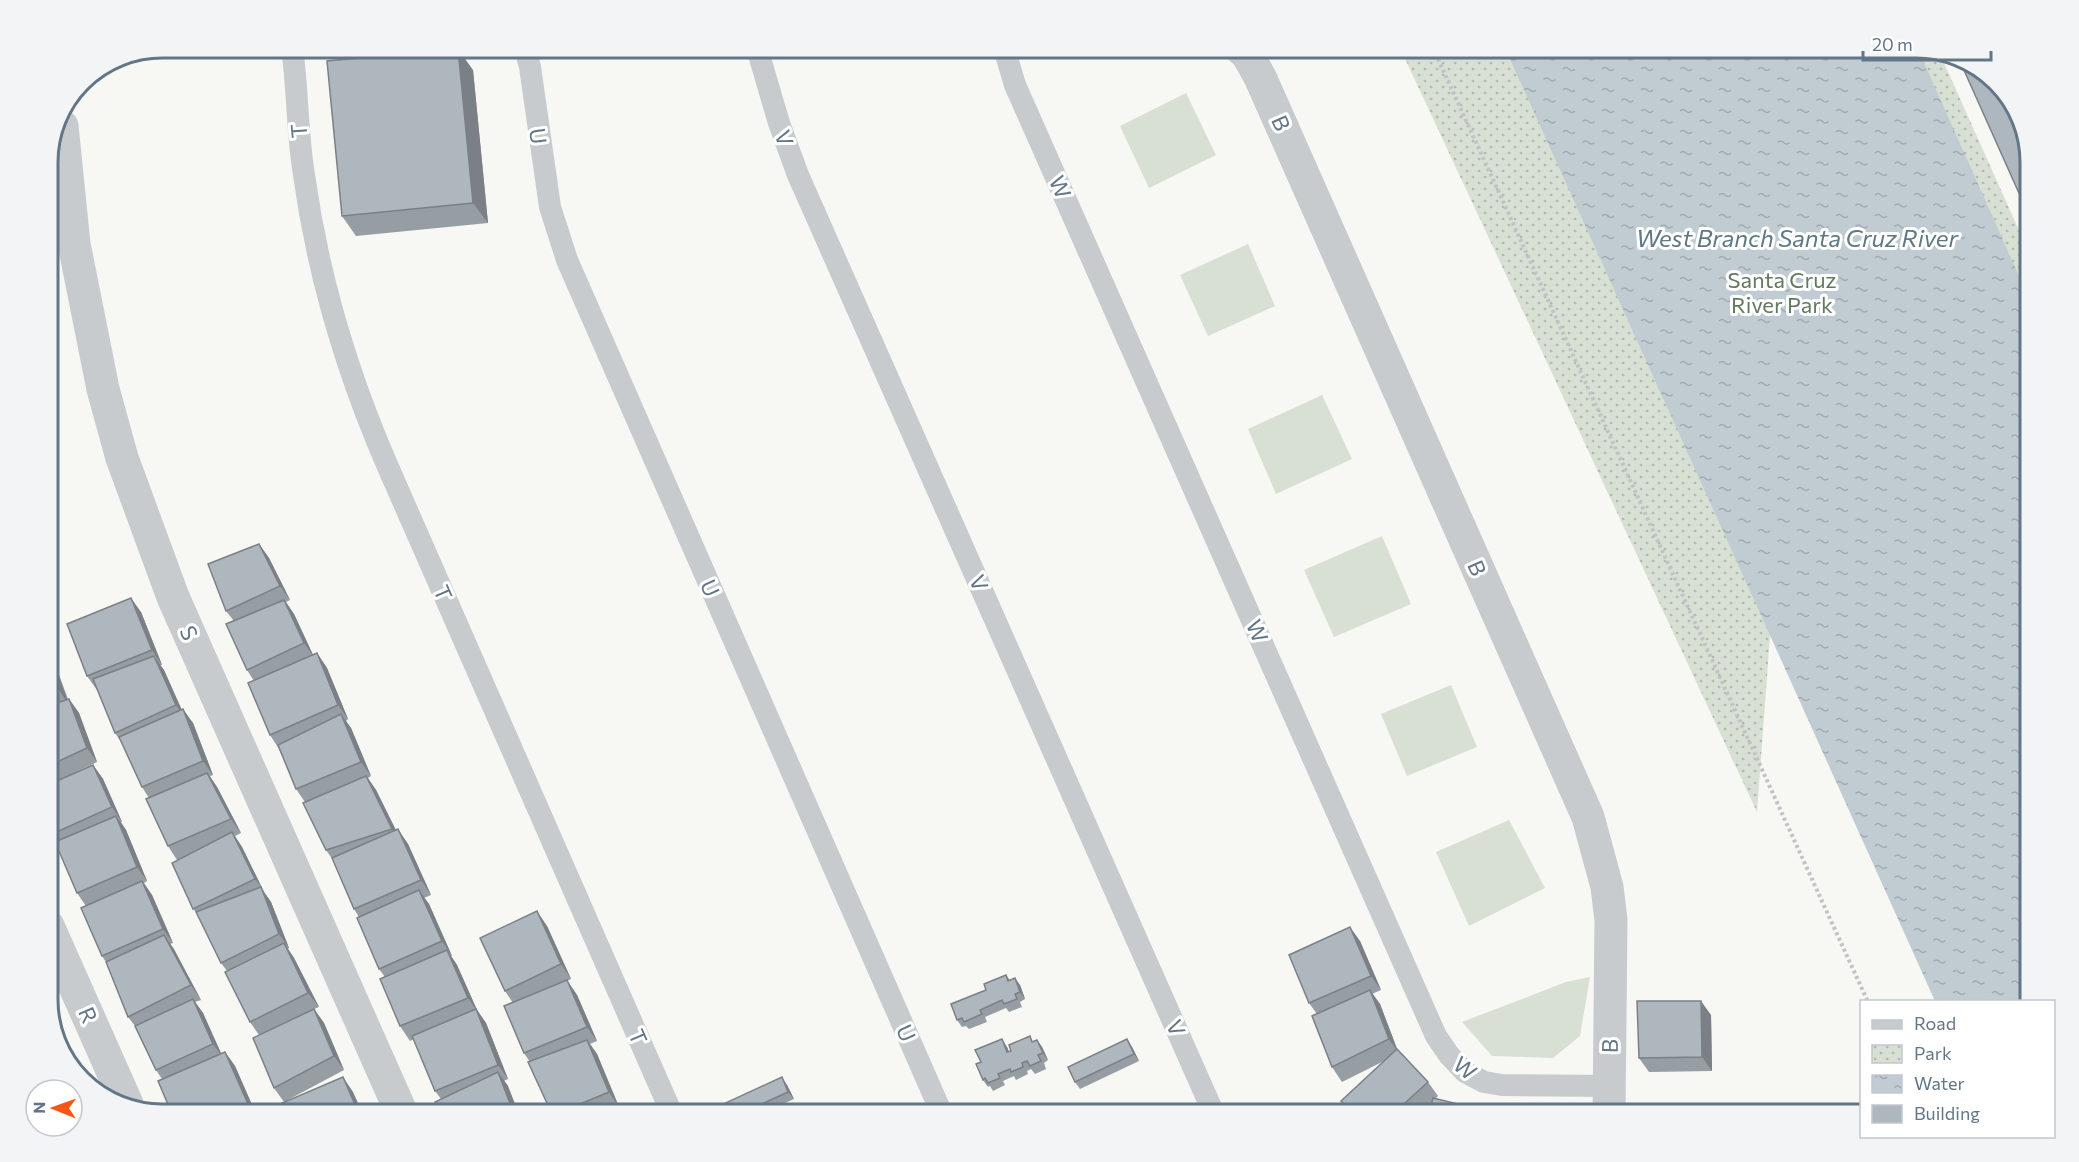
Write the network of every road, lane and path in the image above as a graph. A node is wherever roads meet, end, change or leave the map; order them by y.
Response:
1 (293, 58) edge
2 (527, 58) edge
3 (760, 58) edge
4 (1007, 58) edge
5 (1248, 58) edge
6 (1438, 58) edge
7 (63, 134) edge
8 (59, 951) edge
9 (1867, 1000) edge
10 (124, 1096) edge
11 (1609, 1100) edge
12 (398, 1104) edge
13 (668, 1104) edge
14 (938, 1104) edge
15 (1210, 1104) edge

1 - 13 lane, T
2 - 14 lane, U
3 - 15 lane, V
4 - 11 lane, W
5 - 11 street, B
6 - 9 path
7 - 12 street, S
8 - 10 street, R

